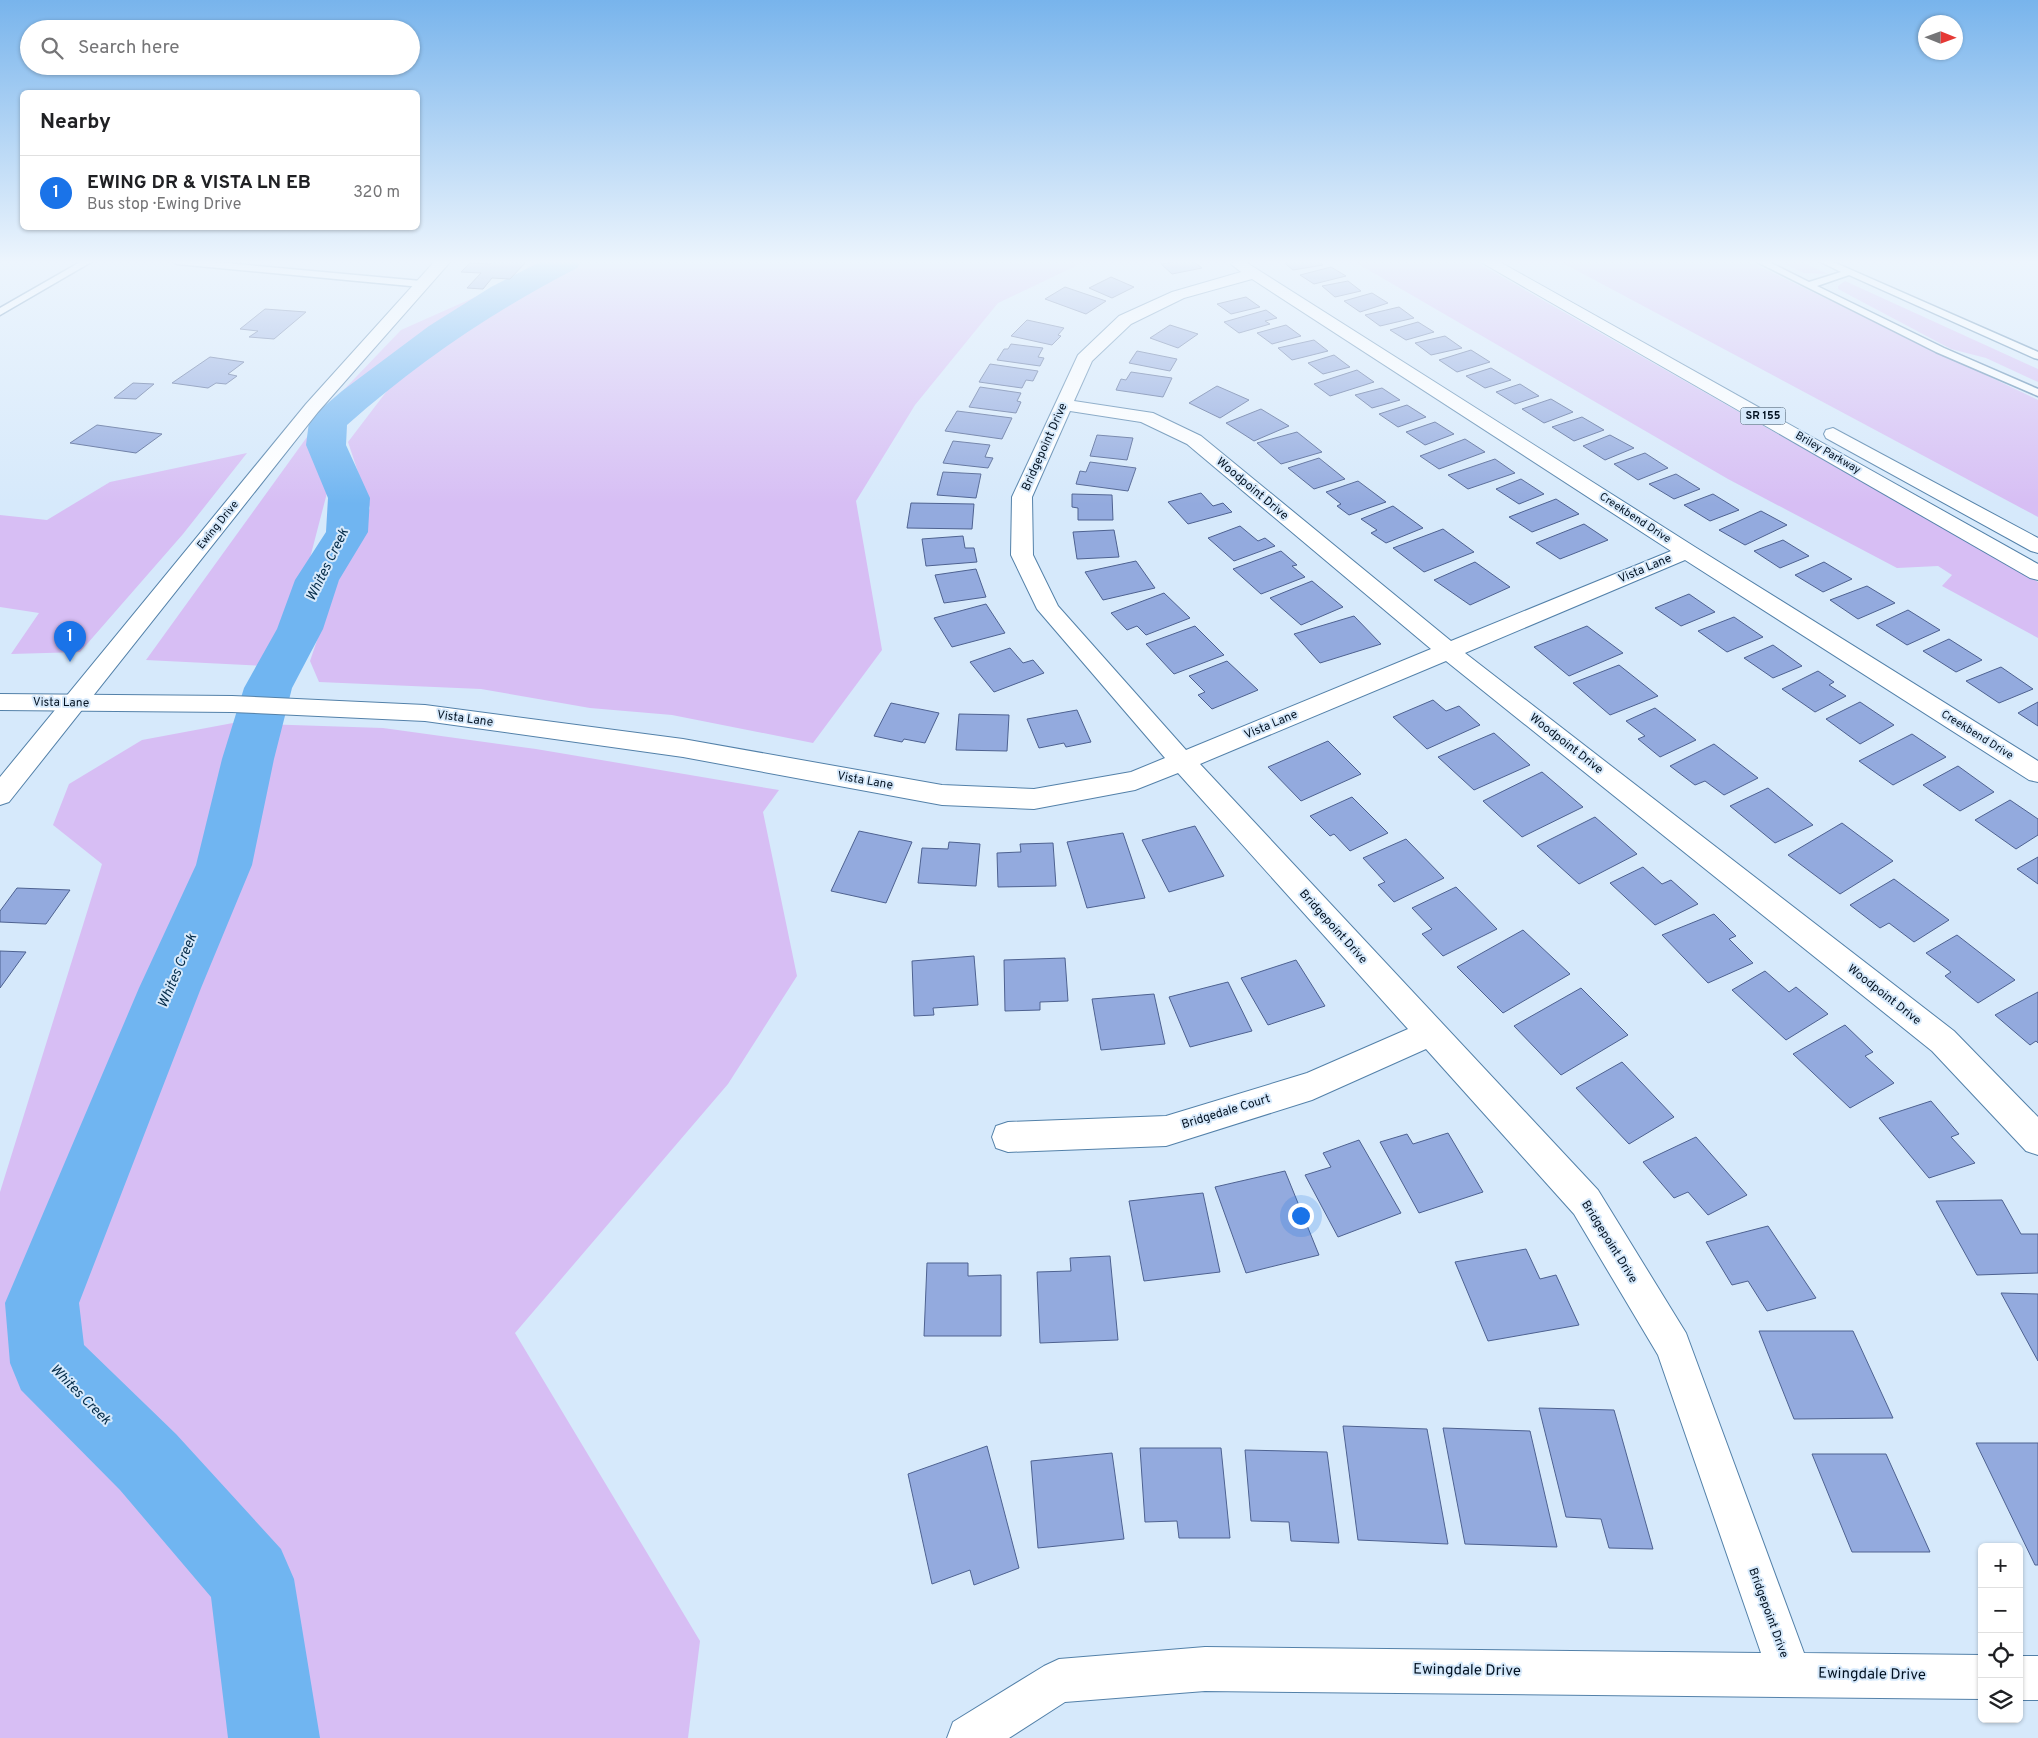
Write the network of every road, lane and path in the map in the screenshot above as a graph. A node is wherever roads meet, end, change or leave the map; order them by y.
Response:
1 (370, 342) edge
2 (1102, 342) edge
3 (1359, 342) edge
4 (1631, 342) edge
5 (1924, 342) edge
6 (2007, 342) edge
7 (2038, 356) edge
8 (2038, 392) edge
9 (1064, 406) junction
10 (1820, 427) dead end
11 (2038, 547) edge
12 (1687, 552) junction
13 (2038, 572) edge
14 (1448, 651) junction
15 (0, 702) edge
16 (76, 703) junction
17 (1182, 761) junction
18 (2038, 773) edge
19 (0, 795) edge
20 (1430, 1033) junction
21 (1008, 1137) dead end
22 (2038, 1140) edge
23 (1790, 1674) junction
24 (1978, 1677) edge
25 (2023, 1678) edge
26 (2038, 1678) edge
27 (969, 1738) edge

1 - 16 main road, Ewing Drive
2 - 9 main road, Bridgepoint Drive
3 - 12 main road, Creekbend Drive
4 - 13 main road, Briley Parkway / SR 155
5 - 8 lane
6 - 7 lane
9 - 14 main road, Woodpoint Drive
9 - 17 main road, Bridgepoint Drive
10 - 11 main road, Briley Parkway
12 - 14 main road, Vista Lane
12 - 18 main road, Creekbend Drive
14 - 17 main road, Vista Lane
14 - 22 main road, Woodpoint Drive
15 - 16 main road, Vista Lane
16 - 17 main road, Vista Lane
16 - 19 main road, Ewing Drive
17 - 20 main road, Bridgepoint Drive
20 - 21 main road, Bridgedale Court
20 - 23 main road, Bridgepoint Drive
23 - 24 main road, Ewingdale Drive
23 - 27 main road, Ewingdale Drive
25 - 26 main road

